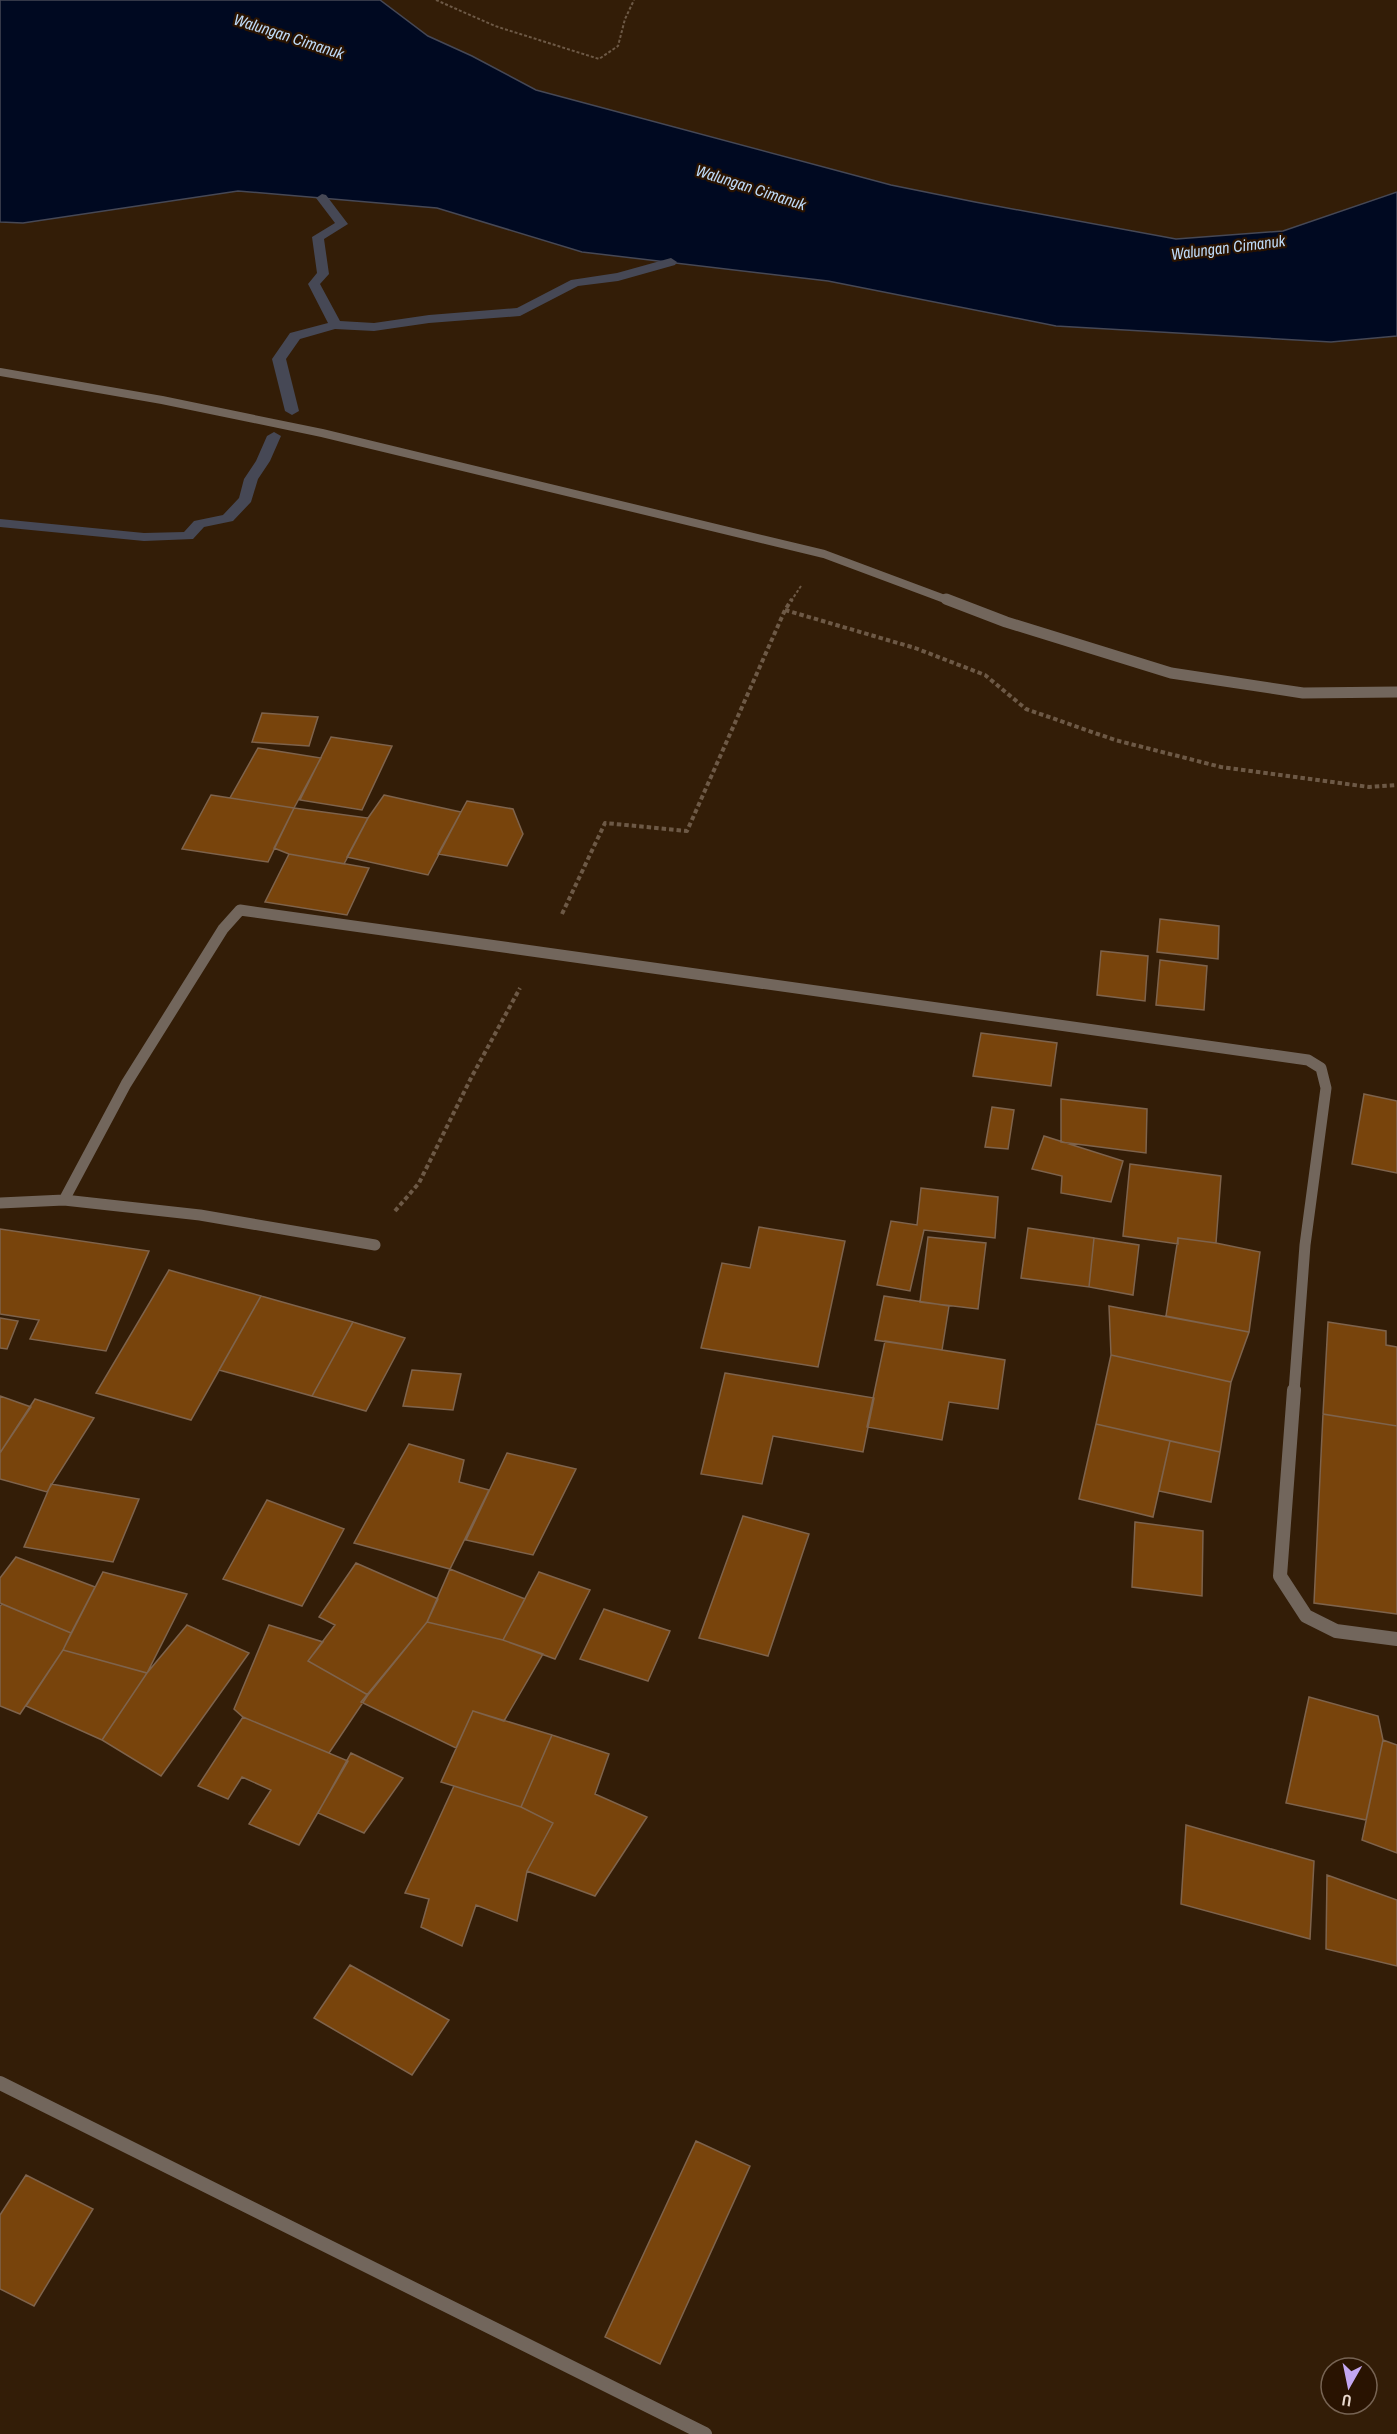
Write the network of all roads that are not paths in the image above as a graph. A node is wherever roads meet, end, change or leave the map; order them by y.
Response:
1 (0, 372) edge
2 (1397, 692) edge
3 (64, 1200) junction
4 (0, 1203) edge
5 (375, 1245) road end
6 (1397, 1639) edge
7 (0, 2084) edge
8 (705, 2434) edge

1 - 2 street
3 - 4 street
3 - 5 street
3 - 6 street
7 - 8 street

